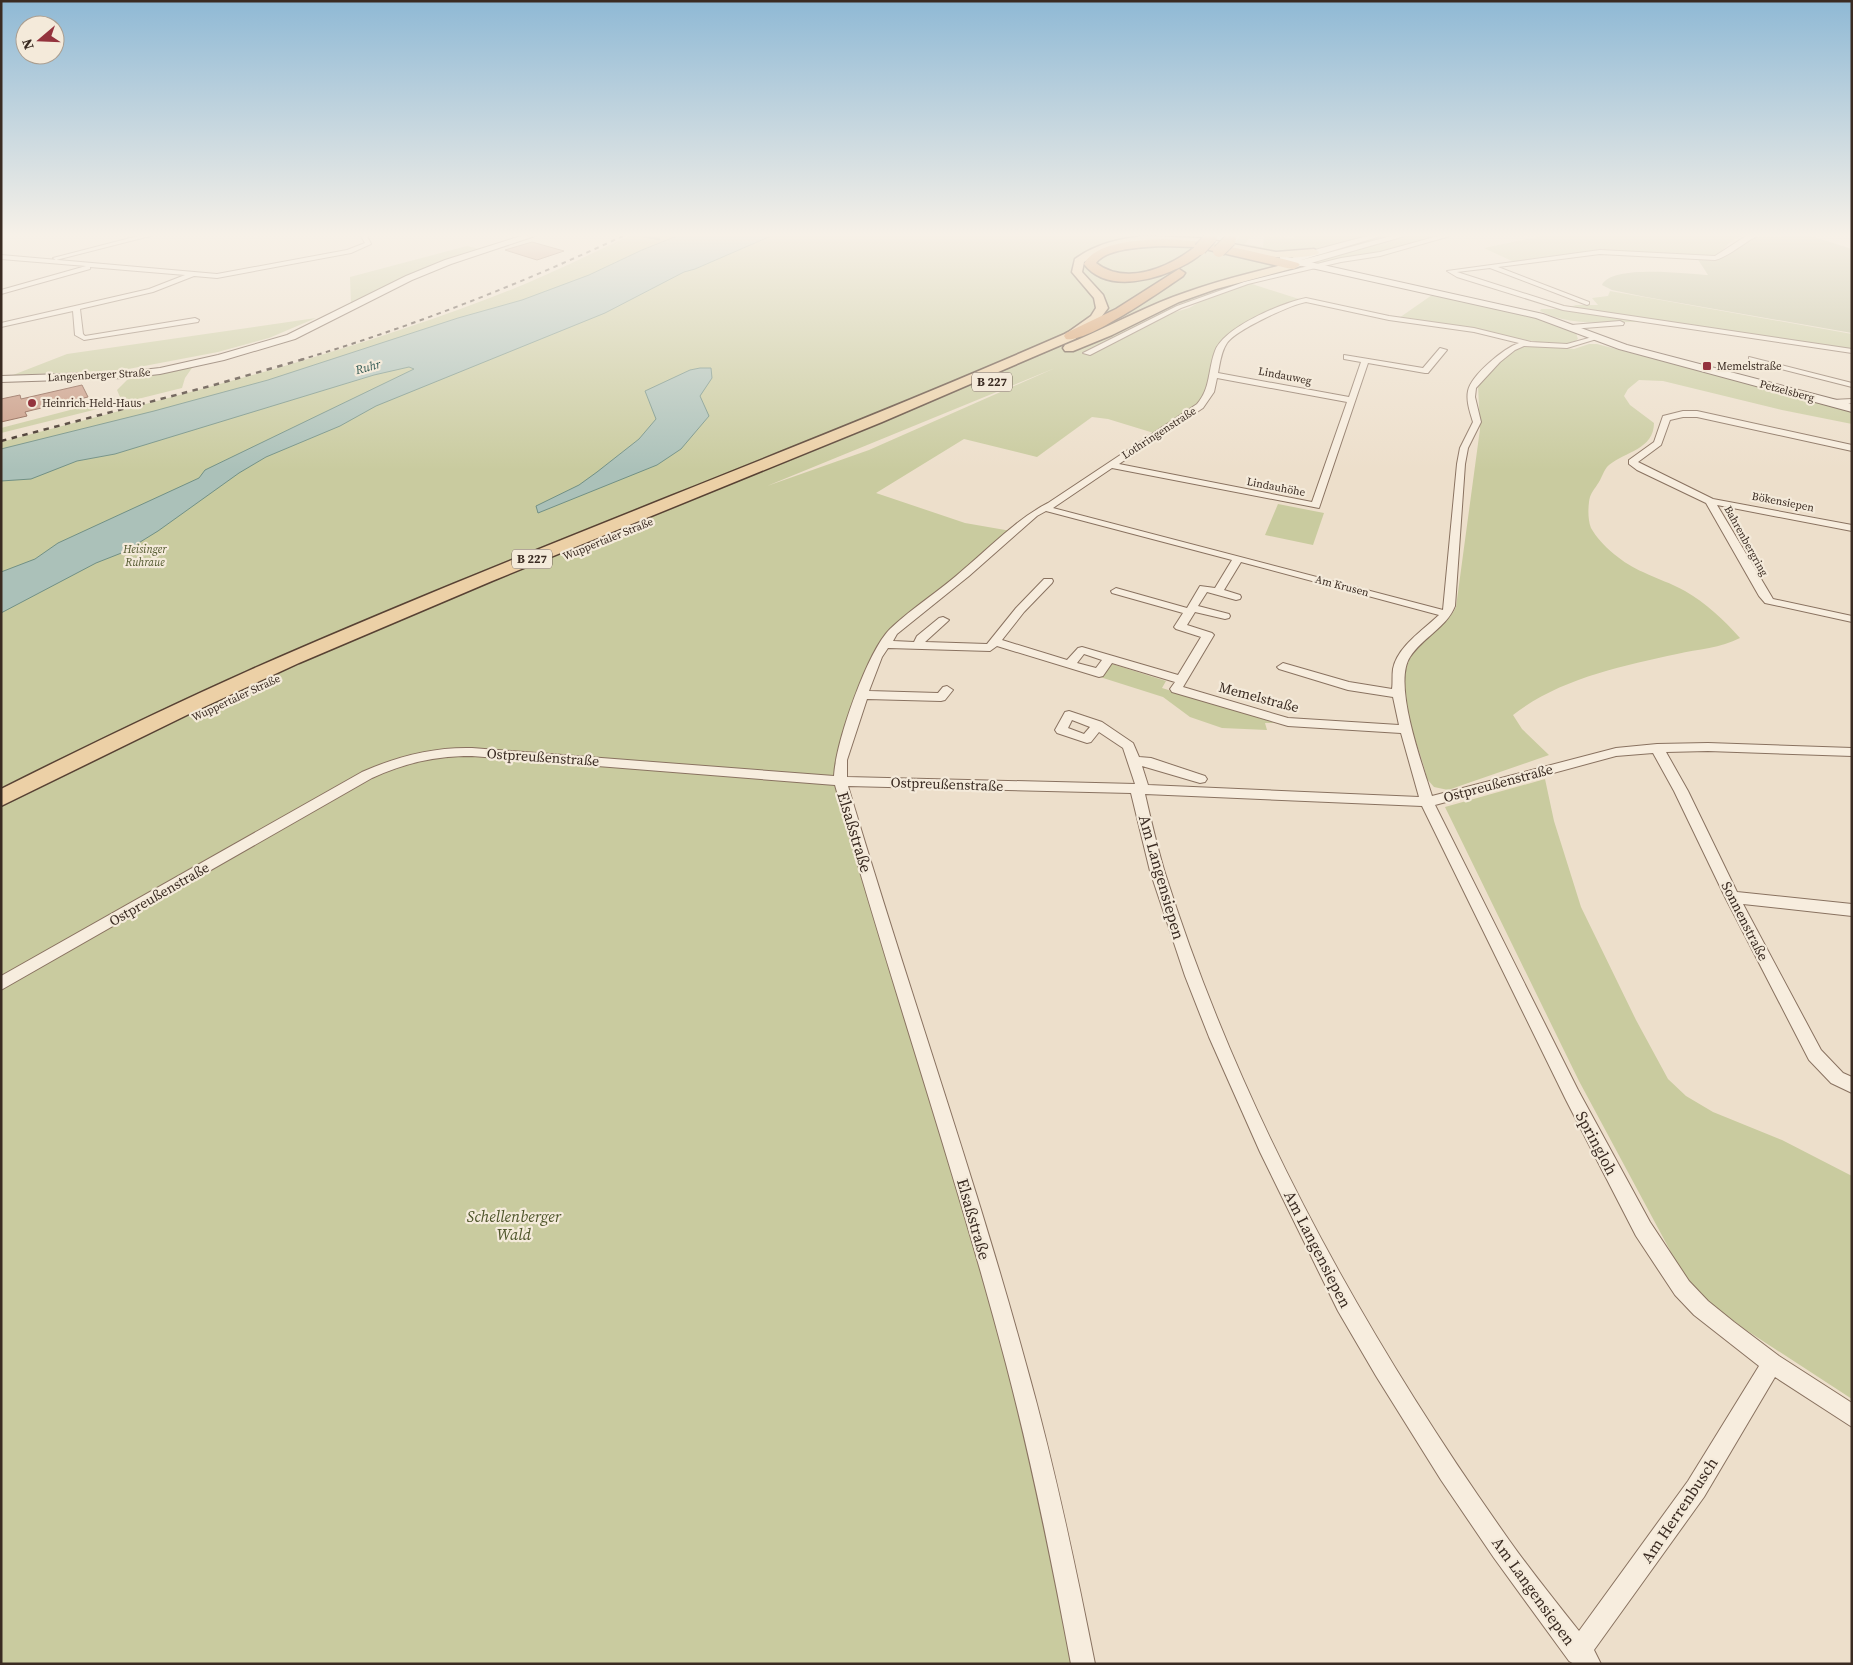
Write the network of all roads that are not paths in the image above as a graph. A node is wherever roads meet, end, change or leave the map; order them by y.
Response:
1 (53, 314) edge
2 (77, 314) edge
3 (338, 314) edge
4 (1098, 314) edge
5 (1119, 314) edge
6 (1132, 314) edge
7 (1146, 314) edge
8 (1161, 314) edge
9 (1272, 314) edge
10 (1370, 314) edge
11 (1532, 314) edge
12 (1605, 314) edge
13 (195, 320) dead end
14 (1, 324) edge
15 (1682, 326) junction
16 (1571, 327) junction
17 (1596, 338) junction
18 (1081, 343) junction
19 (1528, 343) junction
20 (1444, 350) dead end
21 (1852, 351) edge
22 (1347, 358) dead end
23 (1752, 359) dead end
24 (1365, 361) junction
25 (1215, 375) junction
26 (1, 379) edge
27 (1852, 384) edge
28 (1351, 400) junction
29 (1852, 401) edge
30 (1832, 402) junction
31 (1852, 408) edge
32 (1852, 448) edge
33 (1110, 465) junction
34 (1710, 501) junction
35 (1044, 508) junction
36 (1852, 528) edge
37 (1238, 558) junction
38 (1048, 581) dead end
39 (1116, 591) dead end
40 (1218, 592) junction
41 (1236, 597) dead end
42 (1191, 610) junction
43 (1447, 614) junction
44 (1225, 616) dead end
45 (1852, 619) edge
46 (943, 620) dead end
47 (995, 642) junction
48 (884, 644) junction
49 (918, 646) junction
50 (1109, 658) junction
51 (1070, 664) junction
52 (1283, 667) dead end
53 (1182, 680) junction
54 (947, 690) dead end
55 (1398, 694) junction
56 (862, 695) junction
57 (1098, 725) dead end
58 (1406, 728) junction
59 (1656, 748) junction
60 (1852, 752) edge
61 (1134, 762) junction
62 (1200, 779) dead end
63 (840, 781) junction
64 (1140, 789) junction
65 (1, 798) edge
66 (1427, 802) junction
67 (1, 814) edge
68 (1732, 898) junction
69 (1852, 910) edge
70 (1, 984) edge
71 (1850, 1085) edge
72 (1772, 1362) junction
73 (1852, 1416) edge
74 (1584, 1660) edge
75 (1083, 1664) edge

1 - 14 street
2 - 13 street
3 - 26 main road, Langenberger Straße
4 - 18 main road
5 - 18 highway
6 - 18 highway
7 - 18 main road
8 - 18 street, Wuppertaler Straße
9 - 25 street, Lothringenstraße
10 - 19 street, Lothringenstraße
11 - 16 main road, Petzelsberg
12 - 15 street
15 - 16 street
15 - 21 street
16 - 17 main road, Petzelsberg
17 - 19 street
17 - 30 main road, Petzelsberg
18 - 65 main road, Wuppertaler Straße / B 227
18 - 67 main road, Wuppertaler Straße / B 227
19 - 43 street
20 - 24 street
22 - 24 street
23 - 27 street
24 - 28 street, Lindauhöhe
25 - 28 street, Lindauweg
25 - 33 street, Lothringenstraße
28 - 33 street, Lindauhöhe
29 - 30 street, Petzelsberg
30 - 31 main road, Petzelsberg
32 - 34 street, Bahrenbergring
33 - 35 street, Lothringenstraße
34 - 36 street, Bökensiepen
34 - 45 street, Bahrenbergring
35 - 37 street, Am Krusen
35 - 48 street, Lothringenstraße
37 - 40 street
37 - 43 street, Am Krusen
38 - 47 street
39 - 42 street
40 - 41 street
40 - 42 street
42 - 44 street
42 - 53 street
43 - 55 street
46 - 49 street
47 - 49 street
47 - 51 street
48 - 49 street
48 - 56 street, Lothringenstraße
50 - 51 street
50 - 51 street
50 - 53 street
52 - 55 street
53 - 58 street, Memelstraße
54 - 56 street
55 - 58 street
56 - 63 street, Lothringenstraße
57 - 61 street
58 - 66 street
59 - 60 street, Ostpreußenstraße
59 - 66 street, Ostpreußenstraße
59 - 68 street, Sonnenstraße
61 - 62 street
61 - 64 street
63 - 64 street, Ostpreußenstraße
63 - 70 street, Ostpreußenstraße
63 - 75 street, Elsaßstraße
64 - 66 street, Ostpreußenstraße
64 - 74 street, Am Langensiepen
66 - 72 street, Springloh
68 - 69 street
68 - 71 street, Sonnenstraße
72 - 73 street, Springloh
72 - 74 street, Am Herrenbusch

